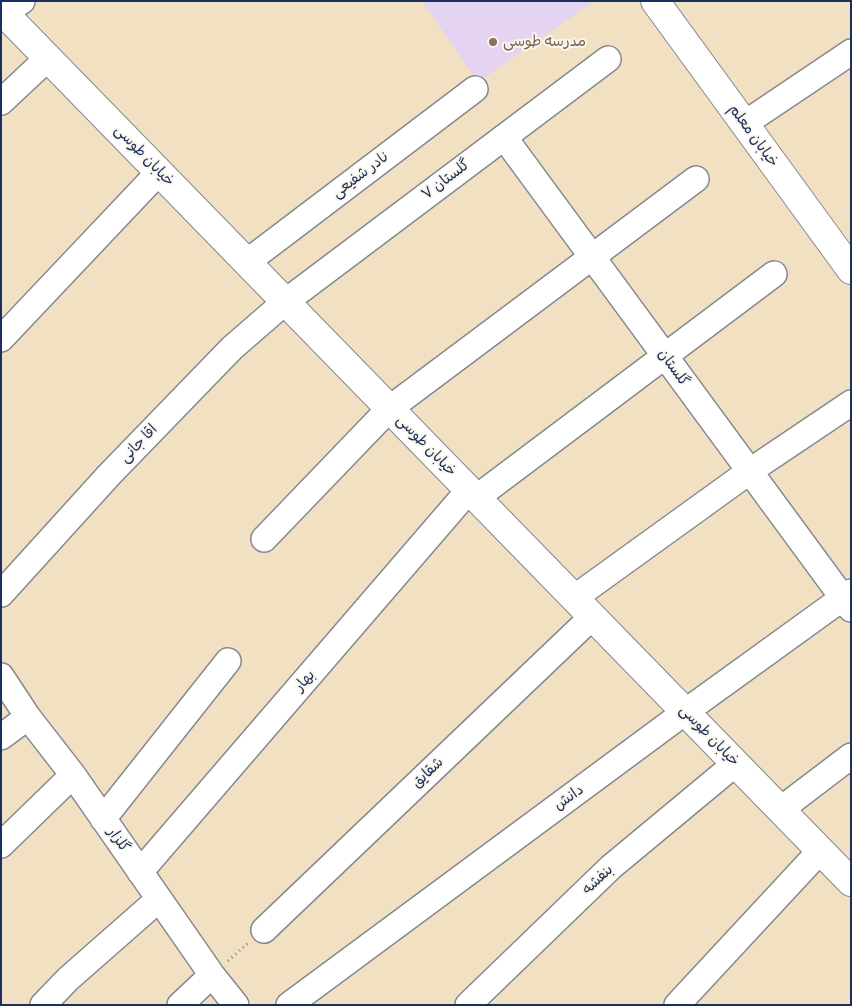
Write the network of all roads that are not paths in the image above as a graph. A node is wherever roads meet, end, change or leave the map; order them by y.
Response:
1 (655, 1) edge
2 (9, 8) edge
3 (851, 52) edge
4 (48, 58) junction
5 (608, 59) dead end
6 (475, 89) dead end
7 (1, 102) edge
8 (744, 124) junction
9 (504, 137) junction
10 (159, 172) junction
11 (696, 179) dead end
12 (592, 257) junction
13 (246, 262) junction
14 (851, 270) edge
15 (774, 274) dead end
16 (285, 302) junction
17 (1, 338) edge
18 (664, 356) junction
19 (851, 403) edge
20 (389, 409) junction
21 (750, 471) junction
22 (473, 494) junction
23 (264, 539) dead end
24 (1, 594) edge
25 (848, 600) edge
26 (583, 607) junction
27 (228, 661) dead end
28 (1, 676) edge
29 (685, 712) junction
30 (28, 717) junction
31 (1, 738) edge
32 (851, 756) edge
33 (735, 764) junction
34 (73, 775) junction
35 (780, 810) junction
36 (103, 819) junction
37 (1, 845) edge
38 (820, 851) junction
39 (140, 872) junction
40 (851, 882) edge
41 (159, 899) junction
42 (264, 930) road end
43 (212, 975) junction
44 (43, 1005) edge
45 (180, 1005) edge
46 (236, 1005) edge
47 (289, 1005) edge
48 (468, 1005) edge
49 (677, 1005) edge

1 - 8 street, خیابان معلم
2 - 4 street, خیابان طوسی
3 - 8 street
4 - 7 street
4 - 10 street, خیابان طوسی
5 - 9 street, گلستان ۷
6 - 13 street, نادر شفیعی
8 - 14 street, خیابان معلم
9 - 12 street, گلستان
9 - 16 street, گلستان ۷
10 - 13 street, خیابان طوسی
10 - 17 street
11 - 12 street
12 - 18 street, گلستان
12 - 20 street
13 - 16 street, خیابان طوسی
15 - 18 street, بهار
16 - 20 street, خیابان طوسی
16 - 24 street, اقا جانی
18 - 21 street, گلستان
18 - 22 street, بهار
19 - 21 street, شقایق
20 - 22 street, خیابان طوسی
20 - 23 street
21 - 25 street, گلستان
21 - 26 street, شقایق
22 - 26 street, خیابان طوسی
22 - 39 street, بهار
25 - 29 street, دانش
26 - 29 street, خیابان طوسی
26 - 42 street, شقایق
27 - 36 street
28 - 30 street, گلزار
29 - 33 street, خیابان طوسی
29 - 47 street, دانش
30 - 31 street
30 - 34 street, گلزار
32 - 35 street
33 - 35 street, خیابان طوسی
33 - 48 street, بنفشه
34 - 36 street, گلزار
34 - 37 street
35 - 38 street, خیابان طوسی
36 - 39 street, گلزار
38 - 40 street, خیابان طوسی
38 - 49 street
39 - 41 street, گلزار
41 - 43 street, گلزار
41 - 44 street
43 - 45 street
43 - 46 street, گلزار

